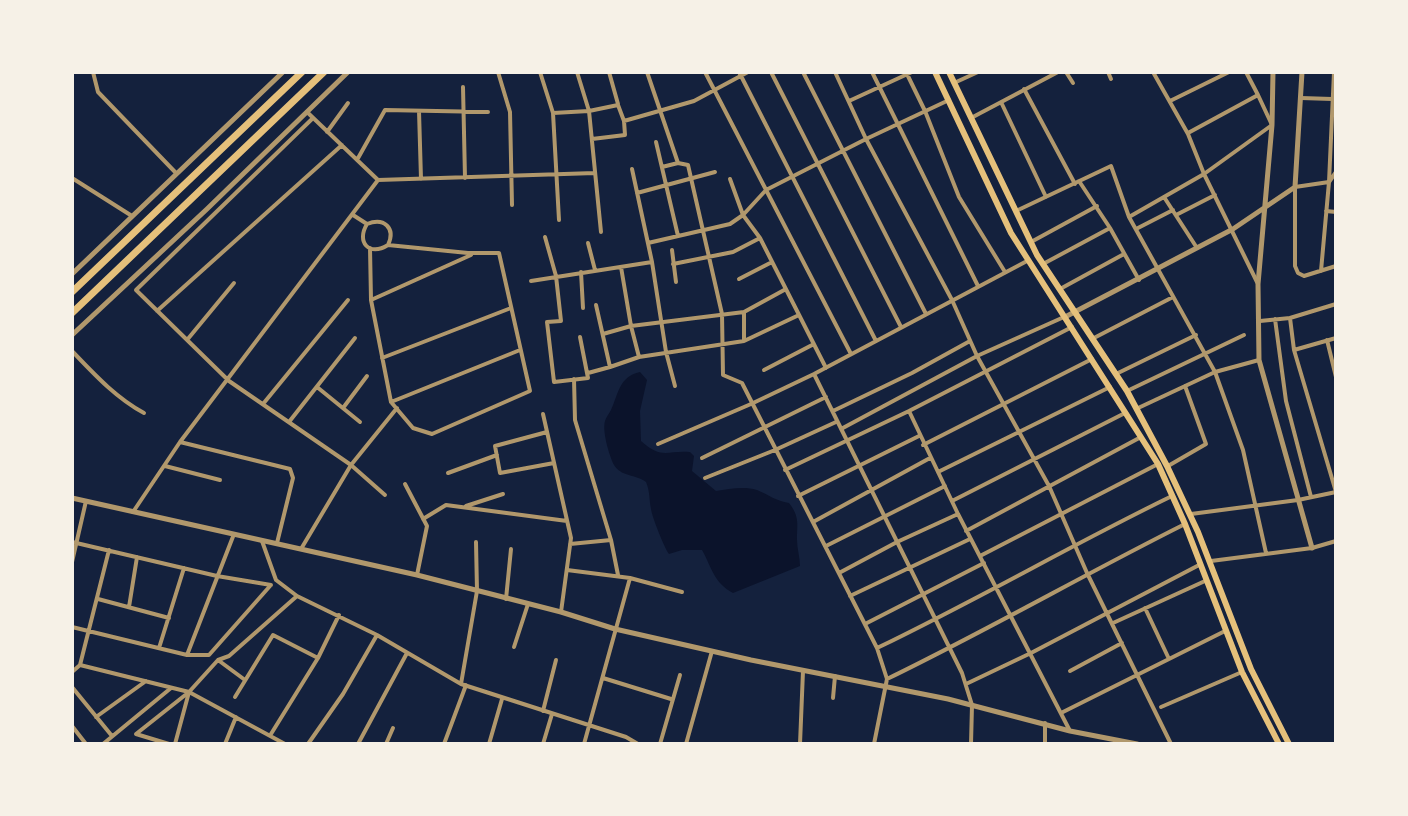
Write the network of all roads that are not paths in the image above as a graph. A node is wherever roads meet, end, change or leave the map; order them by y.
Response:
1 (93, 72) edge
2 (283, 72) edge
3 (302, 72) edge
4 (324, 72) edge
5 (348, 72) edge
6 (409, 72) edge
7 (426, 72) edge
8 (498, 72) edge
9 (540, 72) edge
10 (577, 72) edge
11 (609, 72) edge
12 (647, 72) edge
13 (705, 72) edge
14 (748, 72) edge
15 (771, 72) edge
16 (803, 72) edge
17 (835, 72) edge
18 (872, 72) edge
19 (935, 72) edge
20 (949, 72) edge
21 (978, 72) edge
22 (1058, 72) edge
23 (1066, 72) edge
24 (1108, 72) edge
25 (1153, 72) edge
26 (1229, 72) edge
27 (1246, 72) edge
28 (1273, 72) edge
29 (1302, 72) edge
30 (1334, 72) edge
31 (908, 73) edge
32 (740, 74) edge
33 (1111, 79) dead end
34 (954, 83) junction
35 (1073, 83) dead end
36 (463, 87) dead end
37 (879, 88) junction
38 (1024, 89) junction
39 (713, 92) junction
40 (1258, 95) junction
41 (1301, 98) junction
42 (1335, 98) edge
43 (949, 100) junction
44 (849, 101) junction
45 (1001, 102) junction
46 (1169, 102) junction
47 (348, 103) dead end
48 (618, 105) junction
49 (419, 111) junction
50 (462, 111) junction
51 (589, 111) junction
52 (925, 111) junction
53 (307, 112) junction
54 (488, 112) dead end
55 (659, 112) junction
56 (553, 113) junction
57 (313, 118) junction
58 (971, 118) junction
59 (624, 121) junction
60 (897, 124) junction
61 (1272, 125) junction
62 (327, 132) junction
63 (1188, 134) junction
64 (592, 139) junction
65 (866, 139) junction
66 (656, 142) dead end
67 (342, 145) junction
68 (843, 150) junction
69 (357, 160) junction
70 (678, 163) junction
71 (818, 163) junction
72 (662, 167) junction
73 (632, 169) dead end
74 (715, 172) dead end
75 (1336, 172) edge
76 (176, 173) junction
77 (595, 173) junction
78 (1204, 174) junction
79 (557, 175) junction
80 (511, 176) junction
81 (792, 176) junction
82 (72, 178) edge
83 (465, 178) junction
84 (421, 179) junction
85 (730, 179) dead end
86 (378, 180) junction
87 (692, 180) junction
88 (1329, 182) junction
89 (1077, 183) junction
90 (667, 187) junction
91 (1295, 187) junction
92 (766, 190) junction
93 (637, 193) junction
94 (1215, 195) junction
95 (1046, 197) junction
96 (1164, 197) junction
97 (512, 205) dead end
98 (1097, 206) junction
99 (1266, 207) junction
100 (1326, 211) junction
101 (1014, 212) junction
102 (1174, 212) junction
103 (1336, 212) edge
104 (353, 215) junction
105 (743, 215) junction
106 (132, 216) junction
107 (1129, 217) junction
108 (559, 220) dead end
109 (367, 224) junction
110 (1110, 228) junction
111 (1136, 229) junction
112 (1233, 229) junction
113 (703, 230) junction
114 (601, 232) dead end
115 (678, 236) junction
116 (545, 237) dead end
117 (760, 238) junction
118 (1031, 242) junction
119 (588, 243) dead end
120 (648, 243) junction
121 (388, 245) junction
122 (370, 248) junction
123 (1197, 248) junction
124 (672, 250) dead end
125 (475, 253) junction
126 (1124, 254) junction
127 (710, 258) junction
128 (1027, 261) junction
129 (652, 262) junction
130 (772, 262) junction
131 (673, 264) junction
132 (1043, 264) junction
133 (1336, 266) edge
134 (621, 267) junction
135 (1159, 268) junction
136 (595, 270) junction
137 (1321, 271) junction
138 (581, 272) junction
139 (1005, 272) junction
140 (72, 274) edge
141 (556, 276) junction
142 (739, 279) dead end
143 (1139, 280) junction
144 (531, 281) dead end
145 (676, 282) dead end
146 (234, 283) dead end
147 (1258, 284) junction
148 (978, 286) junction
149 (786, 289) junction
150 (1060, 289) junction
151 (72, 292) edge
152 (1173, 297) junction
153 (348, 300) dead end
154 (371, 300) junction
155 (952, 300) junction
156 (1336, 304) edge
157 (596, 305) dead end
158 (511, 308) junction
159 (583, 308) dead end
160 (157, 311) junction
161 (1073, 311) junction
162 (744, 312) junction
163 (72, 313) edge
164 (722, 314) junction
165 (926, 314) junction
166 (799, 315) junction
167 (1065, 317) junction
168 (1290, 318) junction
169 (1275, 319) junction
170 (1260, 321) junction
171 (660, 324) junction
172 (631, 326) junction
173 (901, 327) junction
174 (1072, 327) junction
175 (603, 334) junction
176 (72, 335) edge
177 (1196, 335) junction
178 (1244, 335) dead end
179 (580, 337) dead end
180 (355, 338) dead end
181 (1336, 338) edge
182 (1092, 339) junction
183 (187, 340) junction
184 (1327, 340) junction
185 (744, 341) junction
186 (876, 341) junction
187 (970, 341) junction
188 (814, 344) junction
189 (723, 345) junction
190 (520, 350) junction
191 (1294, 350) junction
192 (72, 351) edge
193 (666, 352) junction
194 (1205, 352) junction
195 (851, 354) junction
196 (977, 356) junction
197 (639, 357) junction
198 (382, 358) junction
199 (1092, 359) junction
200 (1259, 360) junction
201 (610, 367) junction
202 (826, 368) junction
203 (764, 370) dead end
204 (984, 371) junction
205 (1215, 372) junction
206 (588, 373) junction
207 (814, 374) junction
208 (1116, 374) junction
209 (367, 376) dead end
210 (1336, 377) edge
211 (574, 378) junction
212 (229, 381) junction
213 (675, 386) dead end
214 (1185, 386) junction
215 (317, 387) junction
216 (1110, 387) junction
217 (1127, 391) junction
218 (826, 397) junction
219 (391, 402) junction
220 (263, 404) junction
221 (751, 404) junction
222 (1005, 404) junction
223 (343, 408) junction
224 (397, 408) junction
225 (1136, 409) junction
226 (833, 411) junction
227 (909, 411) junction
228 (144, 413) dead end
229 (1126, 413) junction
230 (543, 414) dead end
231 (289, 422) junction
232 (360, 422) dead end
233 (836, 422) junction
234 (763, 428) junction
235 (841, 429) junction
236 (1019, 431) junction
237 (547, 432) junction
238 (919, 436) junction
239 (1141, 437) junction
240 (846, 439) junction
241 (180, 442) junction
242 (658, 444) dead end
243 (923, 445) junction
244 (775, 450) junction
245 (497, 455) junction
246 (702, 458) dead end
247 (930, 458) junction
248 (1035, 459) junction
249 (554, 463) junction
250 (1158, 464) junction
251 (351, 465) junction
252 (165, 466) junction
253 (860, 466) junction
254 (1167, 466) junction
255 (785, 470) junction
256 (938, 472) junction
257 (448, 473) dead end
258 (705, 478) dead end
259 (220, 480) dead end
260 (405, 484) dead end
261 (945, 486) junction
262 (1049, 486) junction
263 (872, 491) junction
264 (1336, 492) edge
265 (503, 494) dead end
266 (385, 495) dead end
267 (798, 496) junction
268 (1172, 496) junction
269 (1311, 497) junction
270 (72, 498) edge
271 (1298, 500) junction
272 (86, 501) junction
273 (952, 501) junction
274 (1254, 505) junction
275 (463, 507) junction
276 (133, 512) junction
277 (958, 514) junction
278 (1189, 514) junction
279 (884, 516) junction
280 (1062, 516) junction
281 (423, 519) junction
282 (567, 521) junction
283 (812, 523) junction
284 (1185, 524) junction
285 (966, 531) junction
286 (234, 534) junction
287 (970, 539) junction
288 (611, 540) junction
289 (262, 541) junction
290 (1336, 541) edge
291 (74, 542) edge
292 (476, 542) dead end
293 (897, 542) junction
294 (570, 544) junction
295 (1074, 544) junction
296 (277, 545) junction
297 (825, 547) junction
298 (1312, 548) junction
299 (301, 549) junction
300 (511, 549) dead end
301 (109, 550) junction
302 (1266, 553) junction
303 (980, 556) junction
304 (137, 557) junction
305 (72, 562) edge
306 (984, 563) junction
307 (1204, 563) junction
308 (909, 567) junction
309 (184, 568) junction
310 (567, 570) junction
311 (839, 573) junction
312 (1087, 573) junction
313 (417, 575) junction
314 (618, 575) junction
315 (217, 576) junction
316 (630, 578) junction
317 (1205, 581) junction
318 (274, 583) junction
319 (995, 586) junction
320 (477, 591) junction
321 (682, 592) dead end
322 (922, 595) junction
323 (297, 596) junction
324 (850, 596) junction
325 (98, 599) junction
326 (506, 599) junction
327 (528, 604) junction
328 (129, 607) junction
329 (1145, 608) junction
330 (561, 612) junction
331 (1108, 613) junction
332 (339, 615) junction
333 (1012, 615) junction
334 (170, 618) junction
335 (935, 620) junction
336 (865, 624) junction
337 (1113, 624) junction
338 (72, 627) edge
339 (615, 629) junction
340 (1227, 630) junction
341 (90, 632) junction
342 (377, 635) junction
343 (1122, 643) junction
344 (514, 647) dead end
345 (159, 648) junction
346 (877, 648) junction
347 (949, 648) junction
348 (712, 651) junction
349 (407, 653) junction
350 (1031, 653) junction
351 (187, 655) junction
352 (318, 658) junction
353 (1169, 659) junction
354 (218, 660) junction
355 (556, 660) dead end
356 (80, 665) junction
357 (803, 671) junction
358 (1070, 671) dead end
359 (72, 672) edge
360 (1242, 672) junction
361 (680, 675) dead end
362 (835, 676) junction
363 (1137, 677) junction
364 (603, 678) junction
365 (887, 679) junction
366 (245, 680) junction
367 (146, 681) junction
368 (464, 684) junction
369 (966, 684) junction
370 (72, 687) edge
371 (171, 688) junction
372 (886, 688) junction
373 (189, 692) junction
374 (235, 697) dead end
375 (833, 698) dead end
376 (502, 699) junction
377 (671, 699) junction
378 (972, 705) junction
379 (1161, 707) dead end
380 (543, 711) junction
381 (1061, 713) junction
382 (552, 714) junction
383 (237, 716) junction
384 (96, 717) junction
385 (1045, 723) junction
386 (72, 726) edge
387 (590, 726) junction
388 (393, 728) dead end
389 (1070, 731) junction
390 (271, 734) junction
391 (112, 736) junction
392 (626, 737) junction
393 (1104, 737) junction
394 (86, 744) edge
395 (103, 744) edge
396 (169, 744) edge
397 (175, 744) edge
398 (225, 744) edge
399 (285, 744) edge
400 (308, 744) edge
401 (358, 744) edge
402 (386, 744) edge
403 (444, 744) edge
404 (489, 744) edge
405 (543, 744) edge
406 (584, 744) edge
407 (624, 744) edge
408 (638, 744) edge
409 (660, 744) edge
410 (686, 744) edge
411 (800, 744) edge
412 (874, 744) edge
413 (971, 744) edge
414 (1045, 744) edge
415 (1107, 744) edge
416 (1137, 744) edge
417 (1171, 744) edge
418 (1279, 744) edge
419 (1289, 744) edge

1 - 76 street
2 - 76 street
3 - 151 highway
4 - 163 highway
5 - 53 street
6 - 7 street
8 - 80 street
9 - 56 street
10 - 51 street
11 - 48 street
12 - 55 street
13 - 39 street
14 - 32 street
15 - 71 street
16 - 68 street
17 - 44 street
18 - 37 street
19 - 43 main road
20 - 34 main road
21 - 34 street
22 - 38 street
23 - 35 street
24 - 33 street
25 - 46 street
26 - 46 street
27 - 40 street
28 - 61 street
29 - 41 street
30 - 42 street
31 - 37 street
31 - 52 street
32 - 39 street
32 - 81 street
34 - 58 main road
36 - 50 street
37 - 44 street
37 - 60 street
38 - 45 street
38 - 89 street
39 - 55 street
39 - 92 street
40 - 61 street
40 - 63 street
41 - 42 street
41 - 91 street
42 - 88 street
43 - 52 street
43 - 128 main road
44 - 65 street
45 - 58 street
45 - 95 street
46 - 63 street
47 - 62 street
48 - 51 street
48 - 59 street
49 - 50 street
49 - 69 street
49 - 84 street
50 - 54 street
50 - 83 street
51 - 56 street
51 - 64 street
52 - 60 street
52 - 139 street
53 - 57 street
53 - 176 street
55 - 59 street
55 - 70 street
56 - 79 street
57 - 62 street
57 - 160 street
58 - 101 main road
59 - 64 street
60 - 65 street
60 - 148 street
61 - 78 street
61 - 99 street
62 - 67 street
63 - 78 street
64 - 77 street
65 - 68 street
65 - 155 street
66 - 72 street
67 - 69 street
67 - 160 street
68 - 71 street
68 - 165 street
69 - 86 street
70 - 72 street
70 - 87 street
71 - 81 street
71 - 173 street
72 - 90 street
73 - 93 street
74 - 87 street
75 - 88 street
76 - 106 street
77 - 79 street
77 - 114 street
78 - 94 street
78 - 96 street
79 - 80 street
79 - 108 street
80 - 83 street
80 - 97 street
81 - 92 street
81 - 186 street
82 - 106 street
83 - 84 street
84 - 86 street
85 - 105 street
86 - 104 street
87 - 90 street
87 - 113 street
88 - 91 street
88 - 100 street
89 - 95 street
89 - 98 street
89 - 107 street
90 - 93 street
90 - 115 street
91 - 99 street
91 - 137 street
92 - 105 street
92 - 195 street
93 - 120 street
94 - 102 street
94 - 112 street
95 - 101 street
96 - 102 street
96 - 107 street
98 - 110 street
98 - 118 street
99 - 112 street
99 - 147 street
100 - 103 street
100 - 137 street
101 - 118 main road
102 - 111 street
102 - 123 street
104 - 109 street
104 - 212 street
105 - 113 street
105 - 117 street
106 - 140 street
107 - 111 street
109 - 121 street
109 - 122 street
110 - 126 street
110 - 132 street
111 - 135 street
112 - 123 street
112 - 147 street
113 - 115 street
113 - 127 street
115 - 120 street
116 - 141 street
117 - 127 street
117 - 130 street
118 - 132 main road
119 - 136 street
120 - 129 street
121 - 122 street
121 - 125 street
122 - 154 street
123 - 135 street
124 - 131 street
125 - 154 street
125 - 158 street
126 - 143 street
126 - 150 street
127 - 131 street
127 - 164 street
128 - 139 street
128 - 167 main road
129 - 134 street
129 - 171 street
130 - 142 street
130 - 149 street
131 - 145 street
132 - 150 main road
133 - 137 street
134 - 136 street
134 - 172 street
135 - 143 street
135 - 152 street
136 - 138 street
138 - 141 street
138 - 159 street
139 - 148 street
141 - 144 street
141 - 211 street
143 - 161 street
146 - 183 street
147 - 170 street
148 - 155 street
149 - 162 street
149 - 166 street
150 - 161 main road
152 - 177 street
152 - 182 street
153 - 220 street
154 - 198 street
155 - 165 street
155 - 187 street
156 - 168 street
157 - 175 street
158 - 190 street
158 - 198 street
160 - 183 street
161 - 167 street
161 - 182 main road
162 - 164 street
162 - 185 street
164 - 171 street
164 - 189 street
165 - 173 street
166 - 185 street
166 - 188 street
167 - 174 main road
167 - 196 street
168 - 169 street
168 - 191 street
169 - 170 street
169 - 269 street
170 - 200 street
171 - 172 street
171 - 193 street
172 - 175 street
172 - 197 street
173 - 186 street
174 - 199 main road
174 - 204 street
175 - 201 street
177 - 194 street
177 - 208 street
178 - 194 street
179 - 206 street
180 - 215 street
181 - 184 street
182 - 208 main road
183 - 212 street
184 - 191 street
184 - 210 street
185 - 189 street
186 - 195 street
187 - 196 street
187 - 226 street
188 - 202 street
188 - 203 street
189 - 193 street
189 - 221 street
190 - 219 street
190 - 224 street
191 - 264 street
192 - 228 street
193 - 197 street
193 - 213 street
194 - 205 street
194 - 217 street
195 - 202 street
196 - 204 street
196 - 235 street
197 - 201 street
198 - 219 street
199 - 216 main road
199 - 222 street
200 - 205 street
200 - 271 street
201 - 206 street
202 - 207 street
204 - 222 street
204 - 227 street
205 - 214 street
205 - 274 street
206 - 211 street
207 - 218 street
207 - 221 street
208 - 217 main road
209 - 223 street
211 - 288 street
212 - 220 street
212 - 241 street
214 - 225 street
214 - 254 street
215 - 223 street
215 - 231 street
216 - 229 main road
216 - 236 street
217 - 225 main road
218 - 226 street
218 - 234 street
219 - 224 street
220 - 231 street
221 - 234 street
221 - 242 street
222 - 236 street
222 - 243 street
223 - 232 street
224 - 251 street
225 - 254 main road
226 - 233 street
227 - 238 street
227 - 240 street
229 - 239 main road
229 - 248 street
230 - 237 street
231 - 251 street
233 - 235 street
233 - 244 street
234 - 244 street
234 - 246 street
235 - 240 street
236 - 248 street
236 - 256 street
237 - 245 street
237 - 249 street
238 - 243 street
238 - 253 street
239 - 250 main road
239 - 262 street
240 - 253 street
240 - 255 street
241 - 252 street
241 - 296 street
243 - 247 street
244 - 255 street
244 - 258 street
245 - 249 street
245 - 257 street
247 - 256 street
247 - 263 street
248 - 262 street
248 - 273 street
249 - 282 street
250 - 268 main road
250 - 280 street
251 - 266 street
251 - 299 street
252 - 259 street
252 - 276 street
253 - 263 street
253 - 267 street
254 - 278 main road
255 - 267 street
256 - 261 street
260 - 281 street
261 - 273 street
261 - 279 street
262 - 280 street
262 - 285 street
263 - 279 street
263 - 283 street
264 - 269 street
265 - 275 street
267 - 283 street
268 - 284 main road
268 - 295 street
269 - 271 street
270 - 272 street
271 - 274 street
271 - 298 street
272 - 276 street
272 - 291 street
273 - 277 street
274 - 278 street
274 - 302 street
275 - 281 street
275 - 282 street
276 - 286 street
277 - 285 street
277 - 293 street
278 - 307 main road
279 - 293 street
279 - 297 street
280 - 295 street
280 - 303 street
281 - 313 street
282 - 294 street
283 - 297 street
284 - 307 main road
284 - 312 street
285 - 287 street
286 - 289 street
286 - 315 street
287 - 303 street
287 - 308 street
288 - 294 street
288 - 314 street
289 - 296 street
289 - 318 street
290 - 298 street
291 - 301 street
291 - 305 street
292 - 320 street
293 - 308 street
293 - 311 street
294 - 310 street
295 - 312 street
295 - 319 street
296 - 299 street
297 - 311 street
298 - 302 street
299 - 313 street
300 - 326 street
301 - 304 street
301 - 325 street
302 - 307 street
303 - 306 street
304 - 309 street
304 - 328 street
306 - 319 street
306 - 322 street
307 - 317 main road
307 - 331 street
307 - 419 main road
308 - 322 street
308 - 324 street
309 - 315 street
309 - 334 street
310 - 314 street
310 - 330 street
311 - 324 street
312 - 331 street
312 - 333 street
313 - 320 street
314 - 316 street
315 - 318 street
315 - 351 street
316 - 321 street
316 - 339 street
317 - 329 street
317 - 340 main road
318 - 323 street
318 - 351 street
319 - 333 street
319 - 335 street
320 - 326 street
320 - 368 street
322 - 335 street
322 - 336 street
323 - 332 street
323 - 354 street
324 - 336 street
325 - 328 street
325 - 341 street
326 - 327 street
327 - 330 street
327 - 344 street
328 - 334 street
329 - 337 street
329 - 353 street
330 - 339 street
331 - 337 street
331 - 350 street
332 - 342 street
332 - 352 street
333 - 347 street
333 - 350 street
334 - 345 street
335 - 346 street
335 - 347 street
336 - 346 street
337 - 343 street
338 - 341 street
339 - 348 street
339 - 364 street
340 - 353 street
340 - 360 main road
341 - 345 street
341 - 356 street
342 - 349 street
342 - 400 street
343 - 358 street
343 - 363 street
345 - 351 street
346 - 365 street
347 - 365 street
347 - 369 street
348 - 357 street
348 - 410 street
349 - 368 street
349 - 401 street
350 - 369 street
350 - 381 street
352 - 366 street
352 - 390 street
353 - 363 street
354 - 366 street
354 - 373 street
355 - 380 street
356 - 359 street
356 - 367 street
357 - 362 street
357 - 411 street
360 - 379 street
360 - 418 main road
361 - 377 street
362 - 372 street
362 - 375 street
363 - 381 street
363 - 417 street
364 - 377 street
364 - 387 street
365 - 372 street
366 - 374 street
367 - 371 street
367 - 384 street
368 - 376 street
368 - 403 street
369 - 378 street
370 - 384 street
371 - 373 street
371 - 391 street
372 - 378 street
372 - 412 street
373 - 383 street
373 - 396 street
373 - 397 street
376 - 380 street
376 - 404 street
377 - 409 street
378 - 385 street
378 - 413 street
380 - 382 street
381 - 389 street
382 - 387 street
382 - 405 street
383 - 390 street
383 - 398 street
384 - 391 street
385 - 389 street
385 - 414 street
386 - 394 street
387 - 392 street
387 - 406 street
388 - 402 street
389 - 393 street
390 - 399 street
391 - 395 street
392 - 407 street
392 - 408 street
393 - 415 street
393 - 416 street

